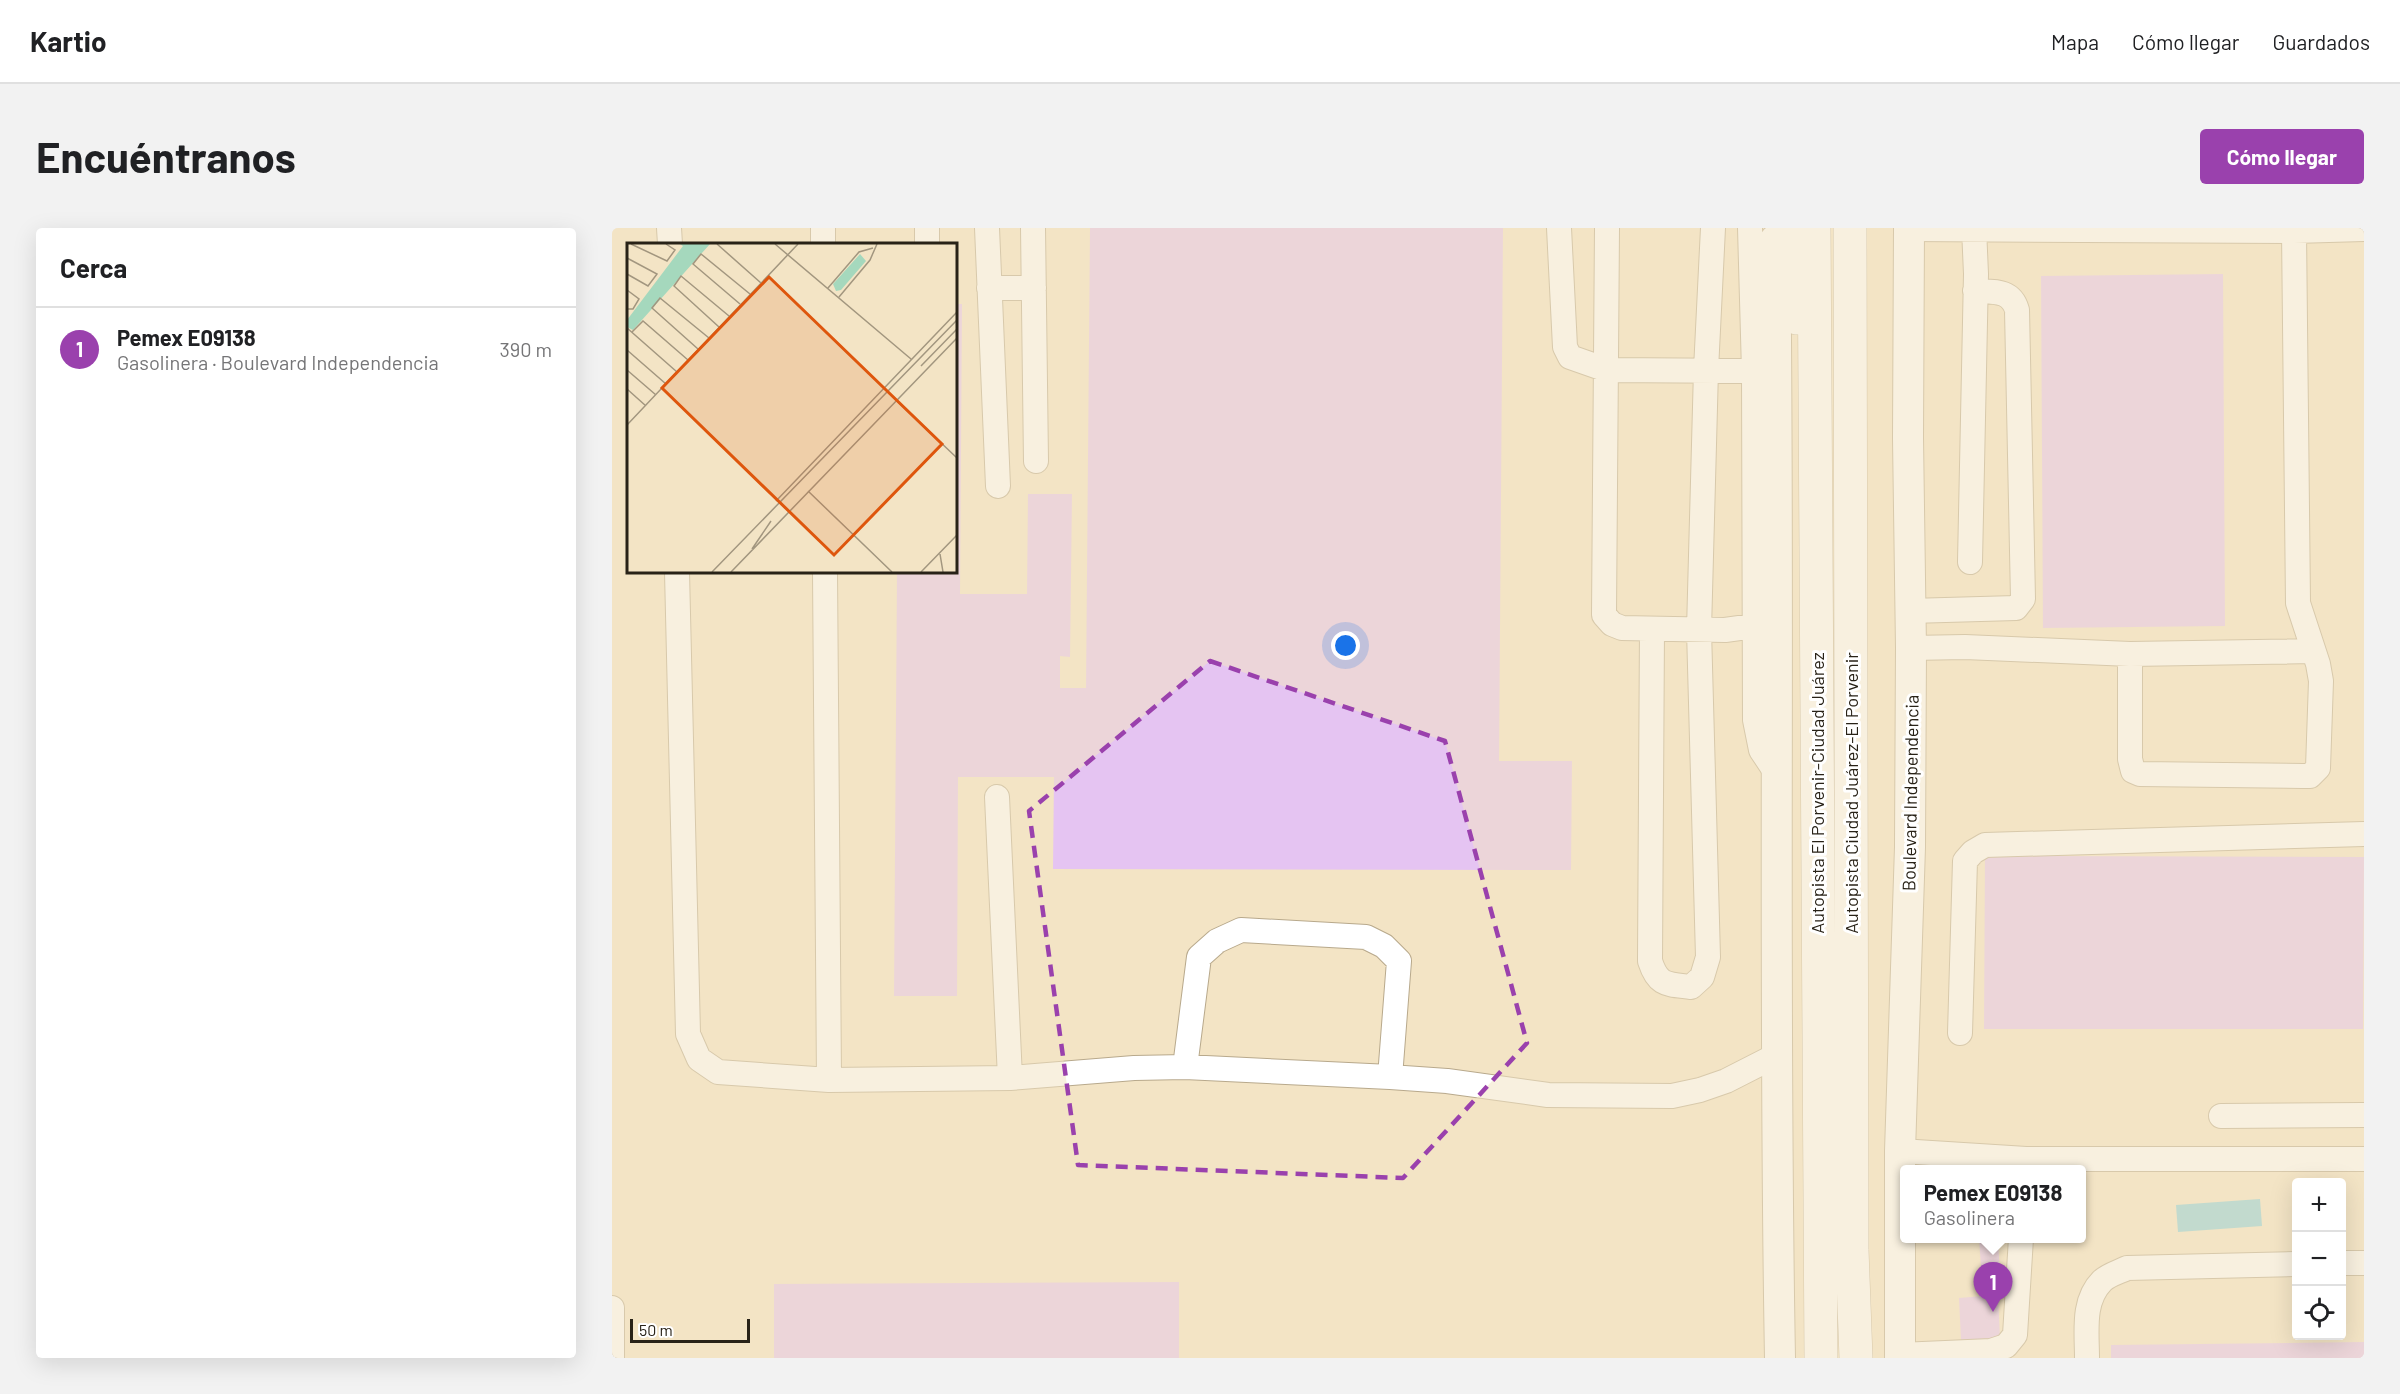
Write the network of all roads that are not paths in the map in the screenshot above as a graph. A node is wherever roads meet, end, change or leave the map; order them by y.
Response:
1 (669, 228) edge
2 (987, 228) edge
3 (1033, 228) edge
4 (1559, 228) edge
5 (1607, 228) edge
6 (1713, 228) edge
7 (1750, 228) edge
8 (1775, 228) edge
9 (1785, 228) edge
10 (1814, 228) edge
11 (1850, 228) edge
12 (1974, 228) edge
13 (1909, 229) edge
14 (2364, 229) edge
15 (2294, 231) junction
16 (670, 243) edge
17 (989, 288) junction
18 (1034, 288) junction
19 (1975, 291) junction
20 (1607, 370) junction
21 (1706, 370) junction
22 (1754, 371) junction
23 (1814, 446) junction
24 (1036, 461) dead end
25 (998, 486) dead end
26 (1765, 501) junction
27 (1970, 562) dead end
28 (677, 573) edge
29 (825, 573) edge
30 (1910, 611) junction
31 (1754, 626) junction
32 (1652, 628) junction
33 (1699, 630) junction
34 (1911, 648) junction
35 (2313, 651) junction
36 (2130, 654) junction
37 (1776, 771) junction
38 (997, 797) dead end
39 (2364, 834) edge
40 (1960, 1033) dead end
41 (1777, 1055) junction
42 (1185, 1067) junction
43 (1390, 1077) junction
44 (1010, 1078) junction
45 (829, 1080) junction
46 (2364, 1115) edge
47 (2221, 1116) dead end
48 (1900, 1151) junction
49 (2364, 1159) edge
50 (2025, 1164) edge
51 (2021, 1243) edge
52 (2346, 1263) edge
53 (2364, 1263) edge
54 (2292, 1264) edge
55 (612, 1308) edge
56 (1900, 1357) edge
57 (612, 1358) edge
58 (1780, 1358) edge
59 (1821, 1358) edge
60 (1856, 1358) edge
61 (2087, 1358) edge

1 - 16 street
2 - 17 street
3 - 18 street
4 - 20 street
5 - 20 street
6 - 21 street
7 - 22 street
8 - 26 main road
9 - 23 highway
10 - 23 highway, Autopista El Porvenir-Ciudad Juárez
11 - 60 highway, Autopista Ciudad Juárez-El Porvenir
12 - 13 street
12 - 15 street
12 - 19 street
13 - 30 main road, Boulevard Independencia
14 - 15 street
15 - 35 street
17 - 18 street
17 - 25 street
18 - 24 street
19 - 27 street
19 - 30 street
20 - 21 street
20 - 32 street
21 - 22 street
21 - 33 street
22 - 26 street
23 - 59 highway, Autopista El Porvenir-Ciudad Juárez
26 - 31 street
26 - 37 main road
28 - 45 street
29 - 45 street
30 - 34 main road, Boulevard Independencia
31 - 33 street
31 - 37 street
32 - 33 street
32 - 33 street
34 - 36 street
34 - 48 main road, Boulevard Independencia
35 - 36 street
35 - 36 street
37 - 41 main road
38 - 44 street
39 - 40 street
41 - 43 street
41 - 58 main road
42 - 43 street
42 - 43 street
42 - 44 street
44 - 45 street
46 - 47 street
48 - 50 street
48 - 56 main road, Boulevard Independencia
49 - 50 street
51 - 56 street
52 - 53 street
54 - 61 street
55 - 57 street

